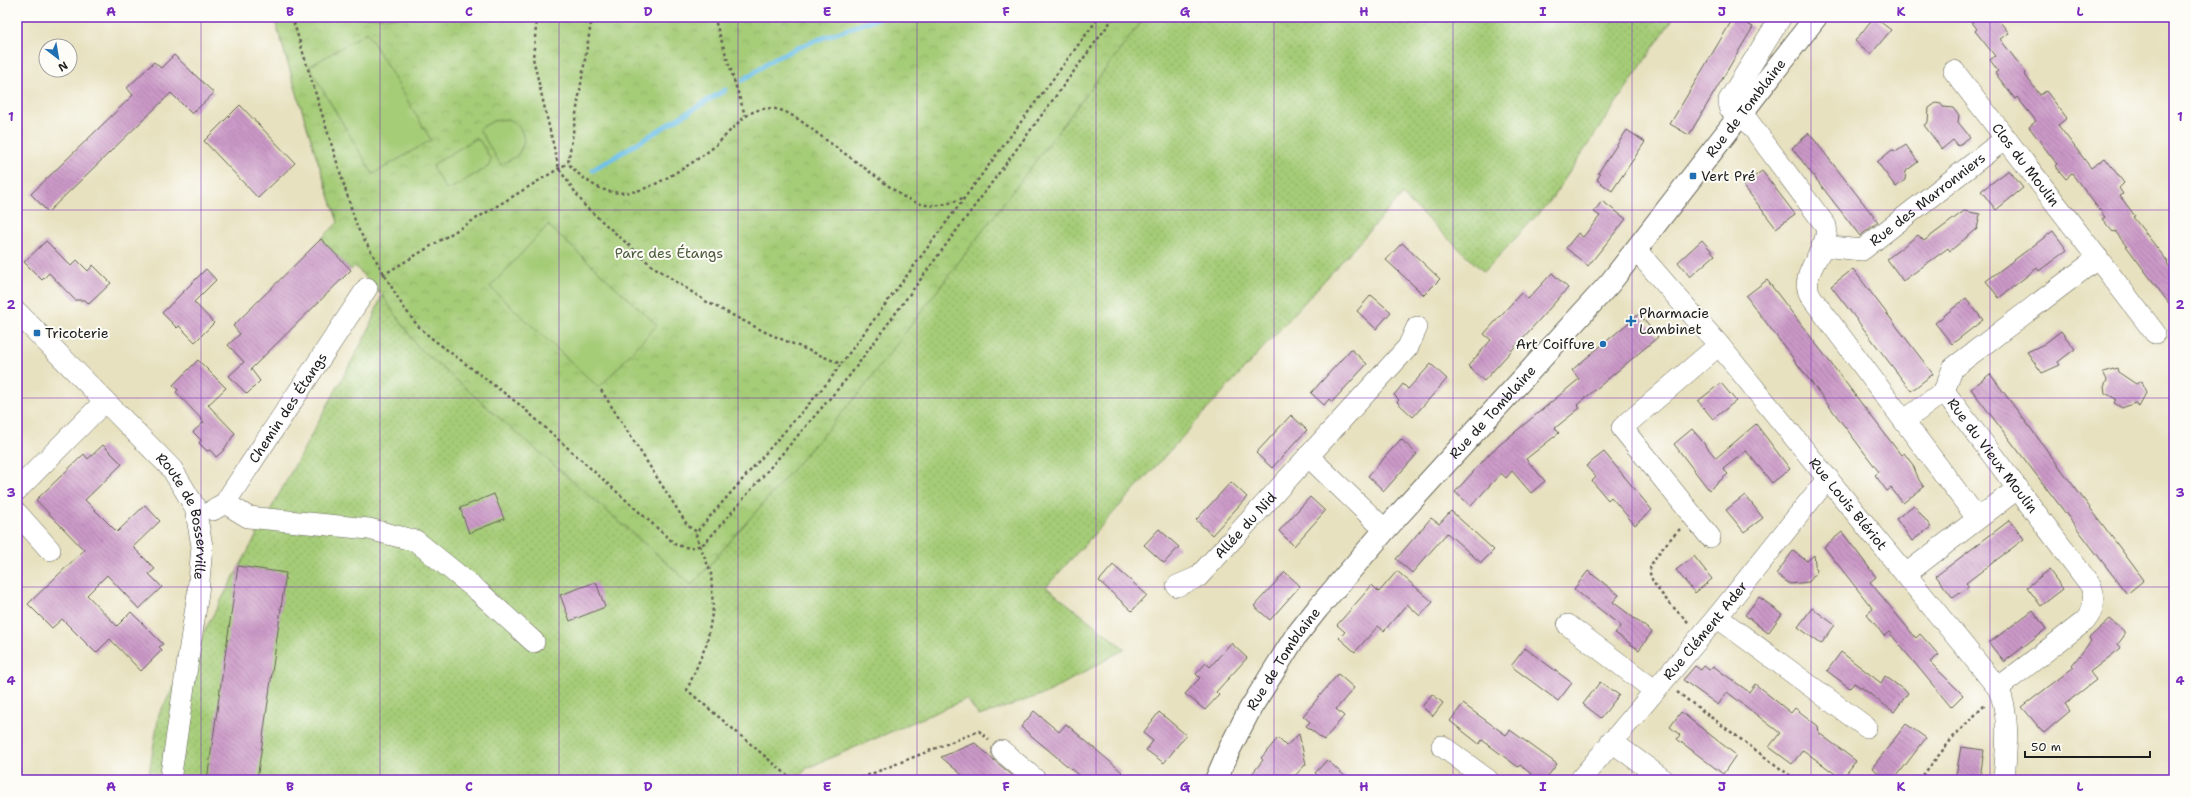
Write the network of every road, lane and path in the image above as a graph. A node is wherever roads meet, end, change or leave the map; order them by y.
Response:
1 (292, 17) edge
2 (537, 17) edge
3 (592, 17) edge
4 (714, 17) edge
5 (1099, 17) edge
6 (1114, 17) edge
7 (1781, 17) edge
8 (1816, 17) edge
9 (1954, 71) dead end
10 (745, 115) junction
11 (1739, 116) junction
12 (2006, 138) junction
13 (568, 163) junction
14 (559, 169) junction
15 (966, 197) junction
16 (1822, 246) junction
17 (1636, 250) junction
18 (2098, 258) junction
19 (383, 274) junction
20 (367, 288) joint
21 (17, 312) edge
22 (1417, 327) dead end
23 (2155, 333) dead end
24 (1719, 345) junction
25 (841, 364) junction
26 (601, 390) dead end
27 (1944, 391) junction
28 (105, 401) junction
29 (1904, 421) junction
30 (1308, 456) junction
31 (1828, 478) junction
32 (2018, 488) junction
33 (17, 490) edge
34 (225, 503) junction
35 (17, 513) edge
36 (1692, 515) junction
37 (198, 516) junction
38 (1977, 518) junction
39 (1386, 530) junction
40 (697, 532) junction
41 (1710, 537) dead end
42 (700, 546) junction
43 (50, 550) dead end
44 (1906, 574) junction
45 (1177, 586) dead end
46 (1717, 617) junction
47 (1568, 625) dead end
48 (1700, 636) junction
49 (534, 642) dead end
50 (1658, 686) junction
51 (1990, 693) junction
52 (1866, 727) dead end
53 (1611, 741) junction
54 (1442, 746) dead end
55 (1002, 751) joint
56 (170, 780) edge
57 (793, 780) edge
58 (856, 780) edge
59 (1036, 780) edge
60 (1216, 780) edge
61 (1488, 780) edge
62 (1580, 780) edge
63 (1664, 780) edge
64 (1796, 780) edge
65 (1919, 780) edge
66 (2004, 780) edge

1 - 19 path
2 - 14 path
3 - 13 path
4 - 10 path
5 - 15 path
6 - 42 path
7 - 11 street
8 - 11 main road, Rue de Tomblaine
9 - 12 street, Clos du Moulin
10 - 13 path
10 - 15 path
11 - 16 street
11 - 17 main road, Rue de Tomblaine
12 - 16 street, Rue des Marronniers
12 - 18 street, Clos du Moulin
13 - 14 path
14 - 19 path
14 - 25 path
15 - 25 path
16 - 29 street
17 - 24 street, Rue Louis Blériot
17 - 39 main road, Rue de Tomblaine
18 - 23 street, Clos du Moulin
18 - 27 street
19 - 20 path
19 - 42 path
20 - 34 street, Chemin des Étangs
21 - 28 street, Route de Bosserville
22 - 30 street, Allée du Nid
24 - 31 street, Rue Louis Blériot
24 - 36 street
25 - 40 path
26 - 40 path
27 - 29 street, Rue du Vieux Moulin
27 - 32 street, Rue du Vieux Moulin
28 - 33 street
28 - 37 street, Route de Bosserville
29 - 38 street
30 - 39 street
30 - 45 street, Allée du Nid
31 - 44 street, Rue Louis Blériot
31 - 46 street, Rue Clément Ader
32 - 38 street
32 - 51 street, Rue du Vieux Moulin
34 - 37 street
34 - 49 street
35 - 43 street
36 - 41 street
36 - 48 path
37 - 56 street, Route de Bosserville
38 - 44 street
39 - 60 main road, Rue de Tomblaine
40 - 42 path
42 - 57 path
44 - 51 street, Rue Louis Blériot
46 - 48 street, Rue Clément Ader
46 - 52 street
47 - 50 street
48 - 50 street, Rue Clément Ader
50 - 53 street, Rue Clément Ader
50 - 64 path
51 - 65 path
51 - 66 street, Rue Louis Blériot
53 - 62 street, Rue Clément Ader
53 - 63 street
54 - 61 street
55 - 58 path
55 - 59 street

